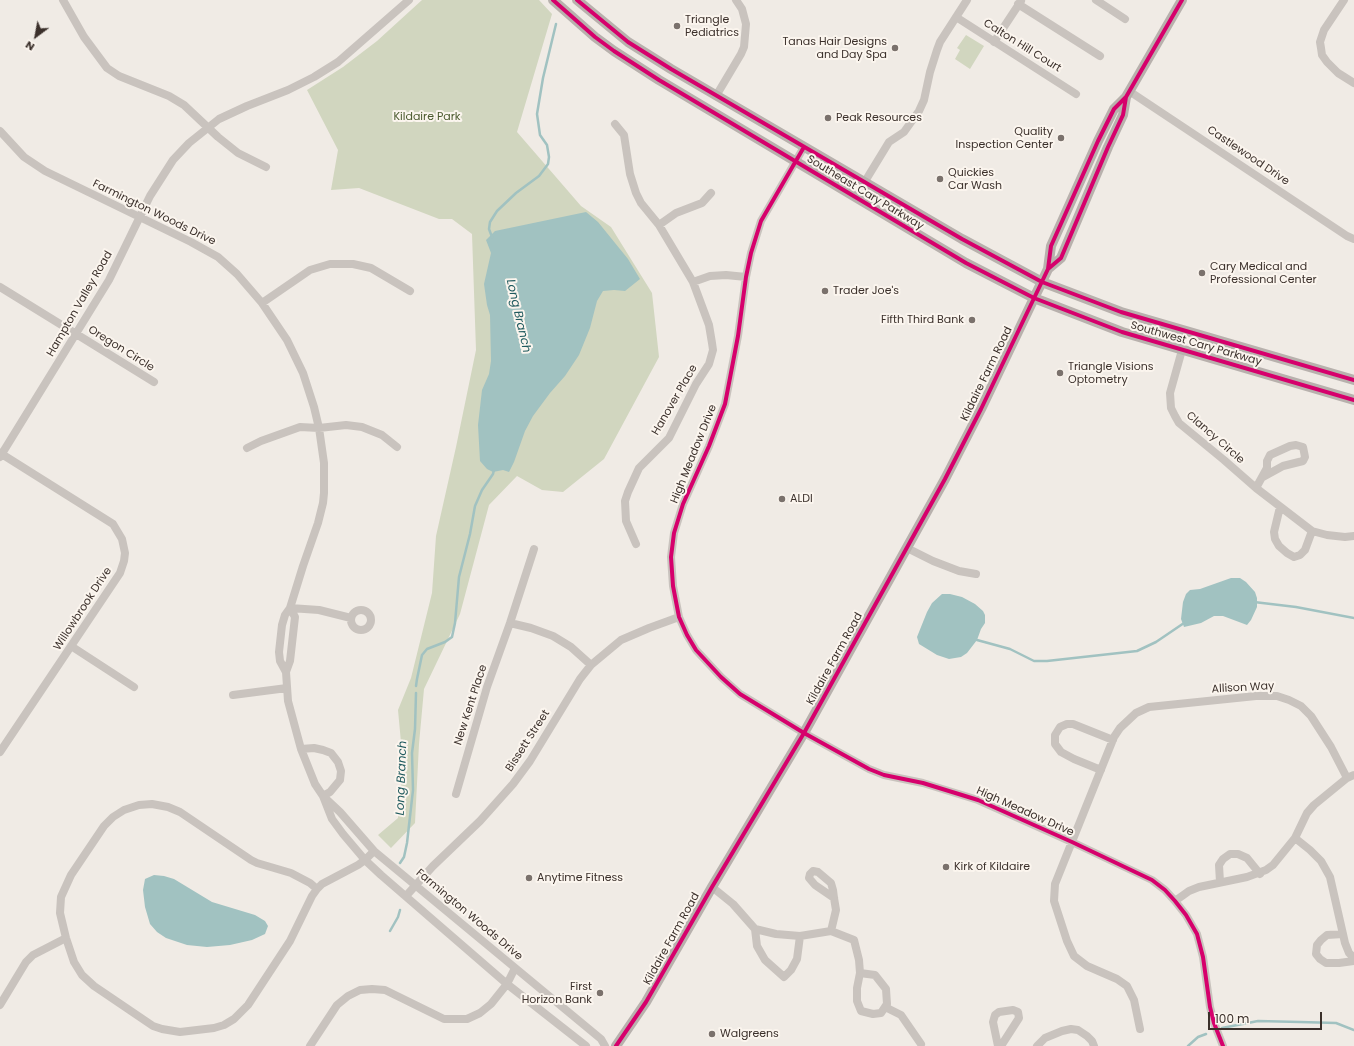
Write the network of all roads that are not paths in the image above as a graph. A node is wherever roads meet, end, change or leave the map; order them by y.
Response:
1 (409, 0) edge
2 (553, 0) edge
3 (577, 0) edge
4 (736, 0) edge
5 (967, 0) edge
6 (1096, 0) edge
7 (1182, 0) edge
8 (1344, 0) edge
9 (66, 1) edge
10 (1020, 2) edge
11 (956, 17) junction
12 (1125, 19) dead end
13 (994, 42) junction
14 (1100, 56) dead end
15 (1354, 83) edge
16 (1076, 94) dead end
17 (1128, 94) junction
18 (716, 96) junction
19 (615, 124) dead end
20 (207, 127) junction
21 (0, 131) edge
22 (804, 147) junction
23 (796, 162) junction
24 (266, 167) dead end
25 (864, 183) junction
26 (711, 193) dead end
27 (140, 218) junction
28 (659, 225) junction
29 (1354, 239) edge
30 (746, 277) junction
31 (693, 282) junction
32 (1042, 282) junction
33 (0, 287) edge
34 (410, 291) dead end
35 (1034, 298) junction
36 (262, 303) junction
37 (76, 334) junction
38 (1182, 350) junction
39 (1354, 380) edge
40 (154, 382) dead end
41 (1354, 400) edge
42 (319, 428) junction
43 (397, 447) dead end
44 (247, 448) dead end
45 (1, 454) edge
46 (1263, 477) junction
47 (1256, 488) junction
48 (1280, 507) junction
49 (1312, 531) junction
50 (1354, 536) edge
51 (636, 544) dead end
52 (907, 548) junction
53 (534, 549) dead end
54 (976, 574) dead end
55 (290, 608) junction
56 (679, 617) junction
57 (351, 618) dead end
58 (510, 623) junction
59 (72, 646) junction
60 (591, 665) junction
61 (286, 672) junction
62 (134, 687) dead end
63 (287, 688) junction
64 (233, 695) dead end
65 (804, 733) junction
66 (1113, 740) junction
67 (301, 750) junction
68 (0, 752) edge
69 (1101, 770) junction
70 (1350, 776) edge
71 (456, 794) dead end
72 (323, 796) junction
73 (1295, 838) junction
74 (1072, 842) junction
75 (374, 851) junction
76 (365, 860) junction
77 (1260, 874) junction
78 (1220, 882) junction
79 (415, 885) junction
80 (712, 887) junction
81 (317, 889) junction
82 (406, 896) junction
83 (834, 898) dead end
84 (1175, 901) junction
85 (755, 929) junction
86 (831, 931) junction
87 (1342, 934) junction
88 (800, 936) junction
89 (66, 938) junction
90 (1354, 958) edge
91 (1354, 961) edge
92 (515, 968) junction
93 (860, 973) junction
94 (507, 984) junction
95 (0, 1005) edge
96 (885, 1007) junction
97 (1140, 1029) dead end
98 (921, 1044) dead end
99 (310, 1046) edge
100 (586, 1046) edge
101 (605, 1046) edge
102 (616, 1046) edge
103 (1037, 1046) edge
104 (1094, 1046) edge
105 (1223, 1046) edge

1 - 20 street, Hampton Valley Road
2 - 23 main road, Southeast Cary Parkway
3 - 18 main road, Southeast Cary Parkway
4 - 18 street
5 - 11 street
6 - 12 street
7 - 17 main road, Kildaire Farm Road
8 - 15 street
9 - 20 street
10 - 13 street
10 - 14 street
11 - 13 street, Calton Hill Court
11 - 25 street
13 - 16 street, Calton Hill Court
17 - 29 street, Castlewood Drive
17 - 32 main road, Kildaire Farm Road
18 - 22 main road, Southeast Cary Parkway
19 - 28 street, Hanover Place
20 - 24 street
20 - 27 street, Hampton Valley Road
21 - 27 street, Farmington Woods Drive
22 - 23 street, High Meadow Drive
22 - 25 main road, Southeast Cary Parkway
23 - 30 street, High Meadow Drive
23 - 35 main road, Southeast Cary Parkway
25 - 32 main road, Southeast Cary Parkway
26 - 28 street
27 - 36 street, Farmington Woods Drive
27 - 37 street, Hampton Valley Road
28 - 31 street, Hanover Place
30 - 31 street
30 - 56 street, High Meadow Drive
31 - 51 street, Hanover Place
32 - 35 main road, Kildaire Farm Road
32 - 39 main road, Southwest Cary Parkway
33 - 37 street, Oregon Circle
34 - 36 street
35 - 38 main road, Southwest Cary Parkway
35 - 52 main road, Kildaire Farm Road
36 - 42 street, Farmington Woods Drive
37 - 40 street, Oregon Circle
37 - 45 street, Hampton Valley Road
38 - 41 main road, Southwest Cary Parkway
38 - 47 street, Clancy Circle
42 - 43 street
42 - 44 street
42 - 55 street, Farmington Woods Drive
45 - 59 street, Willowbrook Drive
46 - 46 street
46 - 47 street
47 - 48 street, Clancy Circle
48 - 49 street, Clancy Circle
48 - 49 street
49 - 50 street, Clancy Circle
52 - 54 street
52 - 65 main road, Kildaire Farm Road
53 - 58 street, New Kent Place
55 - 57 street
55 - 61 street, Farmington Woods Drive
55 - 61 street, Farmington Woods Drive
56 - 60 street, Bissett Street
56 - 65 street, High Meadow Drive
58 - 60 street
58 - 71 street, New Kent Place
59 - 62 street
59 - 68 street, Willowbrook Drive
60 - 79 street, Bissett Street
61 - 63 street, Farmington Woods Drive
63 - 64 street
63 - 67 street, Farmington Woods Drive
65 - 74 street, High Meadow Drive
65 - 80 main road, Kildaire Farm Road
66 - 69 street, Allison Way
66 - 69 street
66 - 70 street, Allison Way
67 - 72 street, Farmington Woods Drive
67 - 72 street
69 - 74 street, Allison Way
70 - 73 street
72 - 75 street, Farmington Woods Drive
72 - 76 street, Farmington Woods Drive
73 - 77 street
73 - 87 street
74 - 84 street, High Meadow Drive
74 - 97 street, Allison Way
75 - 76 street
75 - 79 street, Farmington Woods Drive
76 - 81 street
76 - 82 street, Farmington Woods Drive
77 - 78 street
77 - 78 street
78 - 84 street
79 - 82 street, Bissett Street
79 - 92 street, Farmington Woods Drive
80 - 85 street
80 - 102 main road, Kildaire Farm Road
81 - 89 street
81 - 89 street
82 - 94 street, Farmington Woods Drive
83 - 86 street
84 - 105 street, High Meadow Drive
85 - 88 street
85 - 88 street
86 - 88 street
86 - 93 street
87 - 90 street
87 - 91 street
89 - 95 street
92 - 94 street
92 - 101 street, Farmington Woods Drive
93 - 96 street
93 - 96 street
94 - 99 street
94 - 100 street, Farmington Woods Drive
96 - 98 street
103 - 104 street

